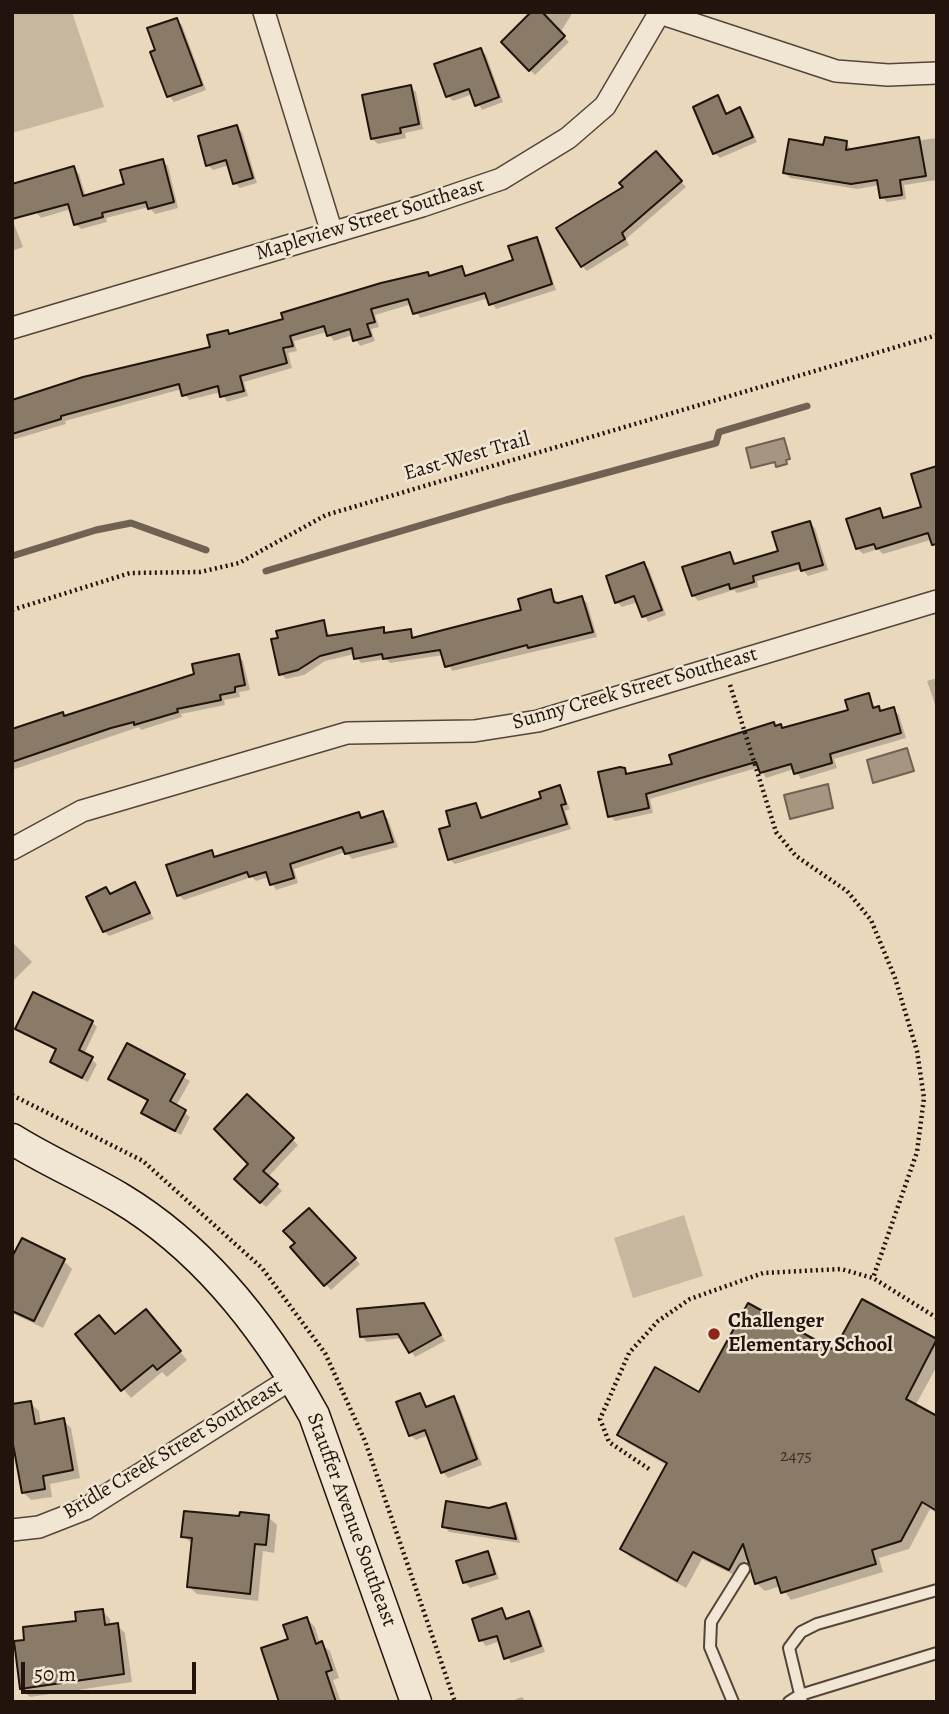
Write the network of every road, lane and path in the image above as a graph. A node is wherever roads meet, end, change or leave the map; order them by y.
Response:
1 (264, 12) edge
2 (660, 13) edge
3 (937, 73) edge
4 (332, 233) junction
5 (12, 328) edge
6 (937, 335) edge
7 (937, 601) edge
8 (12, 610) edge
9 (724, 664) junction
10 (12, 849) edge
11 (12, 1139) edge
12 (873, 1278) junction
13 (937, 1318) edge
14 (293, 1377) junction
15 (649, 1469) dead end
16 (12, 1530) edge
17 (744, 1569) dead end
18 (937, 1590) edge
19 (937, 1653) edge
20 (801, 1698) edge
21 (415, 1702) edge
22 (733, 1702) edge
23 (789, 1702) edge

1 - 4 street
2 - 3 street
2 - 4 street, Mapleview Street Southeast
4 - 5 street, Mapleview Street Southeast
6 - 8 path, East-West Trail
7 - 9 street, Sunny Creek Street Southeast
9 - 10 street, Sunny Creek Street Southeast
9 - 12 path
11 - 14 street, Stauffer Avenue Southeast
12 - 13 path
12 - 15 path
14 - 16 street, Bridle Creek Street Southeast
14 - 21 street, Stauffer Avenue Southeast
17 - 22 lane
18 - 20 lane
19 - 20 lane
20 - 23 lane

